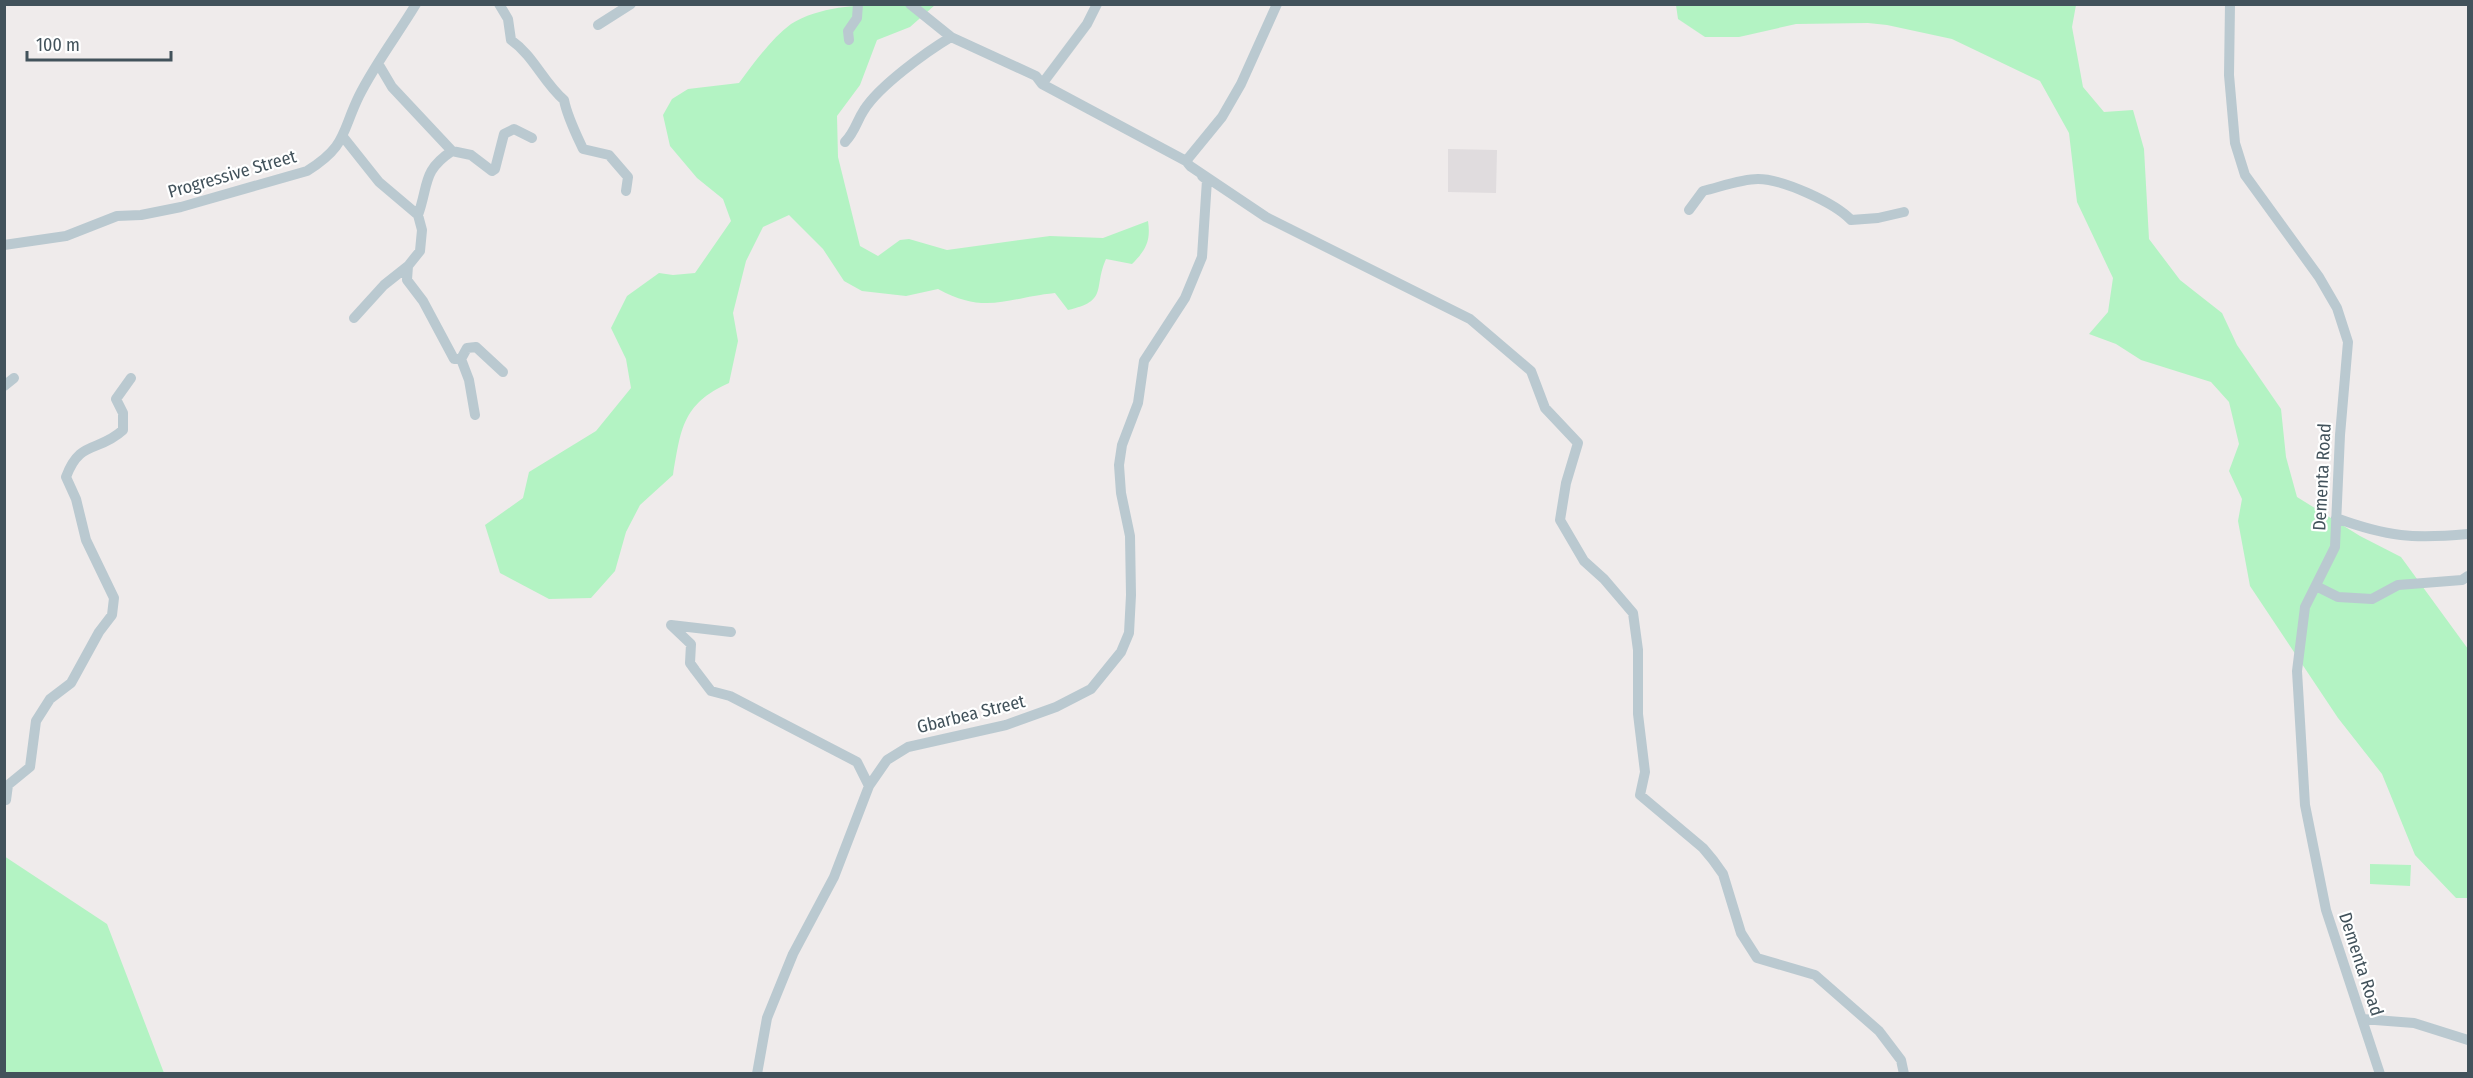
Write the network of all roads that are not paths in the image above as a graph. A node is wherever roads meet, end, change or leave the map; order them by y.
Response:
1 (416, 4) edge
2 (499, 4) edge
3 (631, 4) edge
4 (858, 4) edge
5 (910, 4) edge
6 (1097, 4) edge
7 (1277, 4) edge
8 (2230, 4) edge
9 (598, 26) dead end
10 (951, 37) junction
11 (849, 40) dead end
12 (379, 65) junction
13 (1042, 84) junction
14 (344, 138) junction
15 (532, 138) dead end
16 (845, 142) dead end
17 (452, 152) junction
18 (1188, 164) junction
19 (626, 191) dead end
20 (1689, 210) dead end
21 (1904, 212) dead end
22 (418, 215) junction
23 (4, 245) edge
24 (408, 266) junction
25 (354, 318) dead end
26 (461, 360) junction
27 (503, 372) dead end
28 (14, 378) dead end
29 (131, 378) dead end
30 (4, 386) edge
31 (475, 415) dead end
32 (2336, 518) junction
33 (2469, 534) edge
34 (2469, 576) edge
35 (2316, 586) junction
36 (731, 632) dead end
37 (870, 786) junction
38 (6, 800) edge
39 (2362, 1019) junction
40 (2469, 1040) edge
41 (757, 1074) edge
42 (1904, 1074) edge
43 (2380, 1074) edge

1 - 12 street, Progressive Street
2 - 19 street
3 - 9 street
4 - 11 street
5 - 10 street
6 - 13 street
7 - 18 street
8 - 32 street, Dementa Road
10 - 13 street
10 - 16 street
12 - 14 street, Progressive Street
12 - 17 street
13 - 18 street
14 - 22 street
14 - 23 street, Progressive Street
15 - 17 street
17 - 22 street
18 - 37 street, Gbarbea Street
18 - 42 street
20 - 21 street
22 - 24 street
24 - 25 street
24 - 26 street
26 - 27 street
26 - 31 street
28 - 30 street
29 - 38 street
32 - 33 street
32 - 35 street, Dementa Road
34 - 35 street
35 - 39 street, Dementa Road
36 - 37 street
37 - 41 street, Gbarbea Street
39 - 40 street
39 - 43 street, Dementa Road

